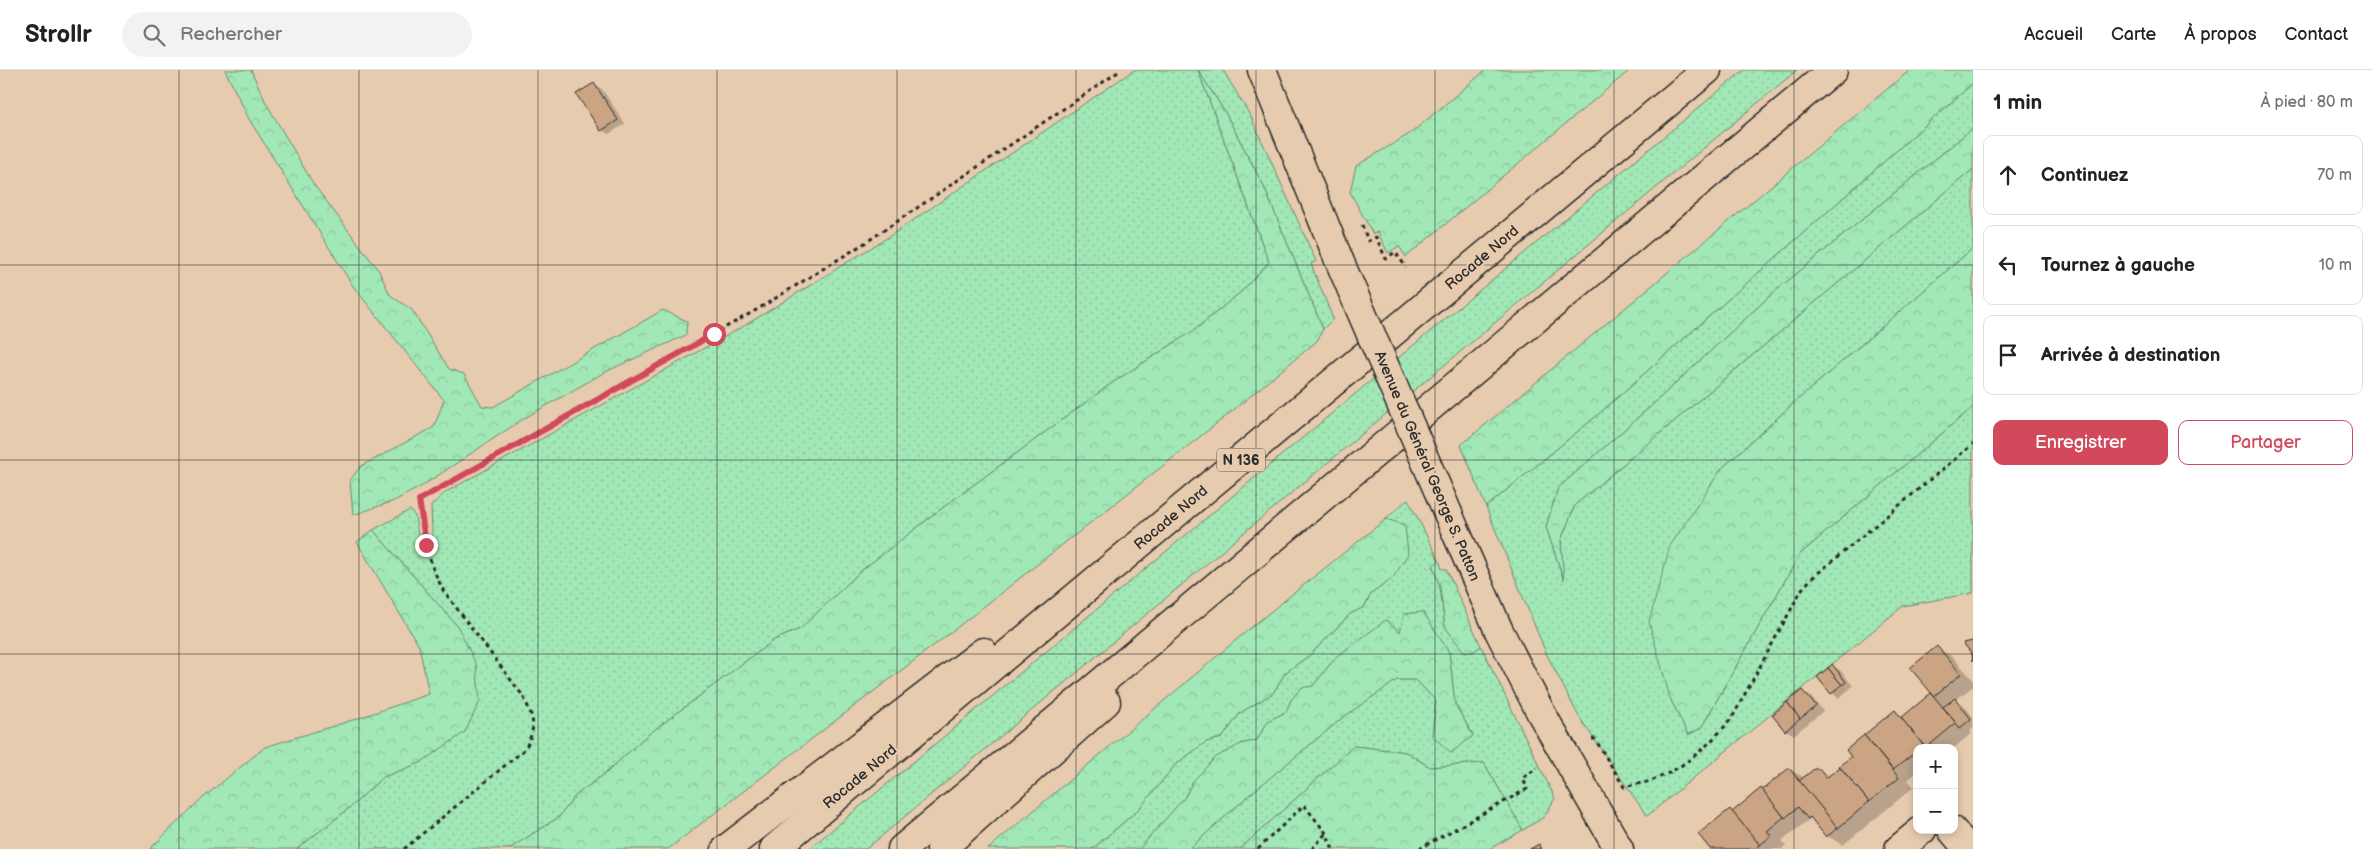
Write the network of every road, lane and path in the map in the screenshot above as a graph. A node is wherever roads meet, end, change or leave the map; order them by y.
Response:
1 (1121, 70) edge
2 (1262, 70) edge
3 (1707, 70) edge
4 (1833, 70) edge
5 (1362, 225) dead end
6 (1406, 267) dead end
7 (1475, 370) junction
8 (1277, 429) junction
9 (1973, 444) edge
10 (1573, 745) junction
11 (1326, 833) junction
12 (1917, 834) edge
13 (1955, 834) edge
14 (404, 849) edge
15 (726, 849) edge
16 (774, 849) edge
17 (902, 849) edge
18 (941, 849) edge
19 (1258, 849) edge
20 (1312, 849) edge
21 (1334, 849) edge
22 (1419, 849) edge
23 (1619, 849) edge
24 (1899, 849) edge
25 (1968, 849) edge

1 - 14 path
2 - 10 main road, Avenue du Général George S. Patton, bridge
3 - 8 main road, Rocade Nord / N 136
4 - 7 main road
5 - 6 path
7 - 17 main road
7 - 18 main road
8 - 15 main road
8 - 16 main road, Rocade Nord / N 136
9 - 10 path
10 - 22 path
10 - 23 main road, Avenue du Général George S. Patton
11 - 19 path
11 - 20 path
11 - 21 path
12 - 24 main road
13 - 25 main road

